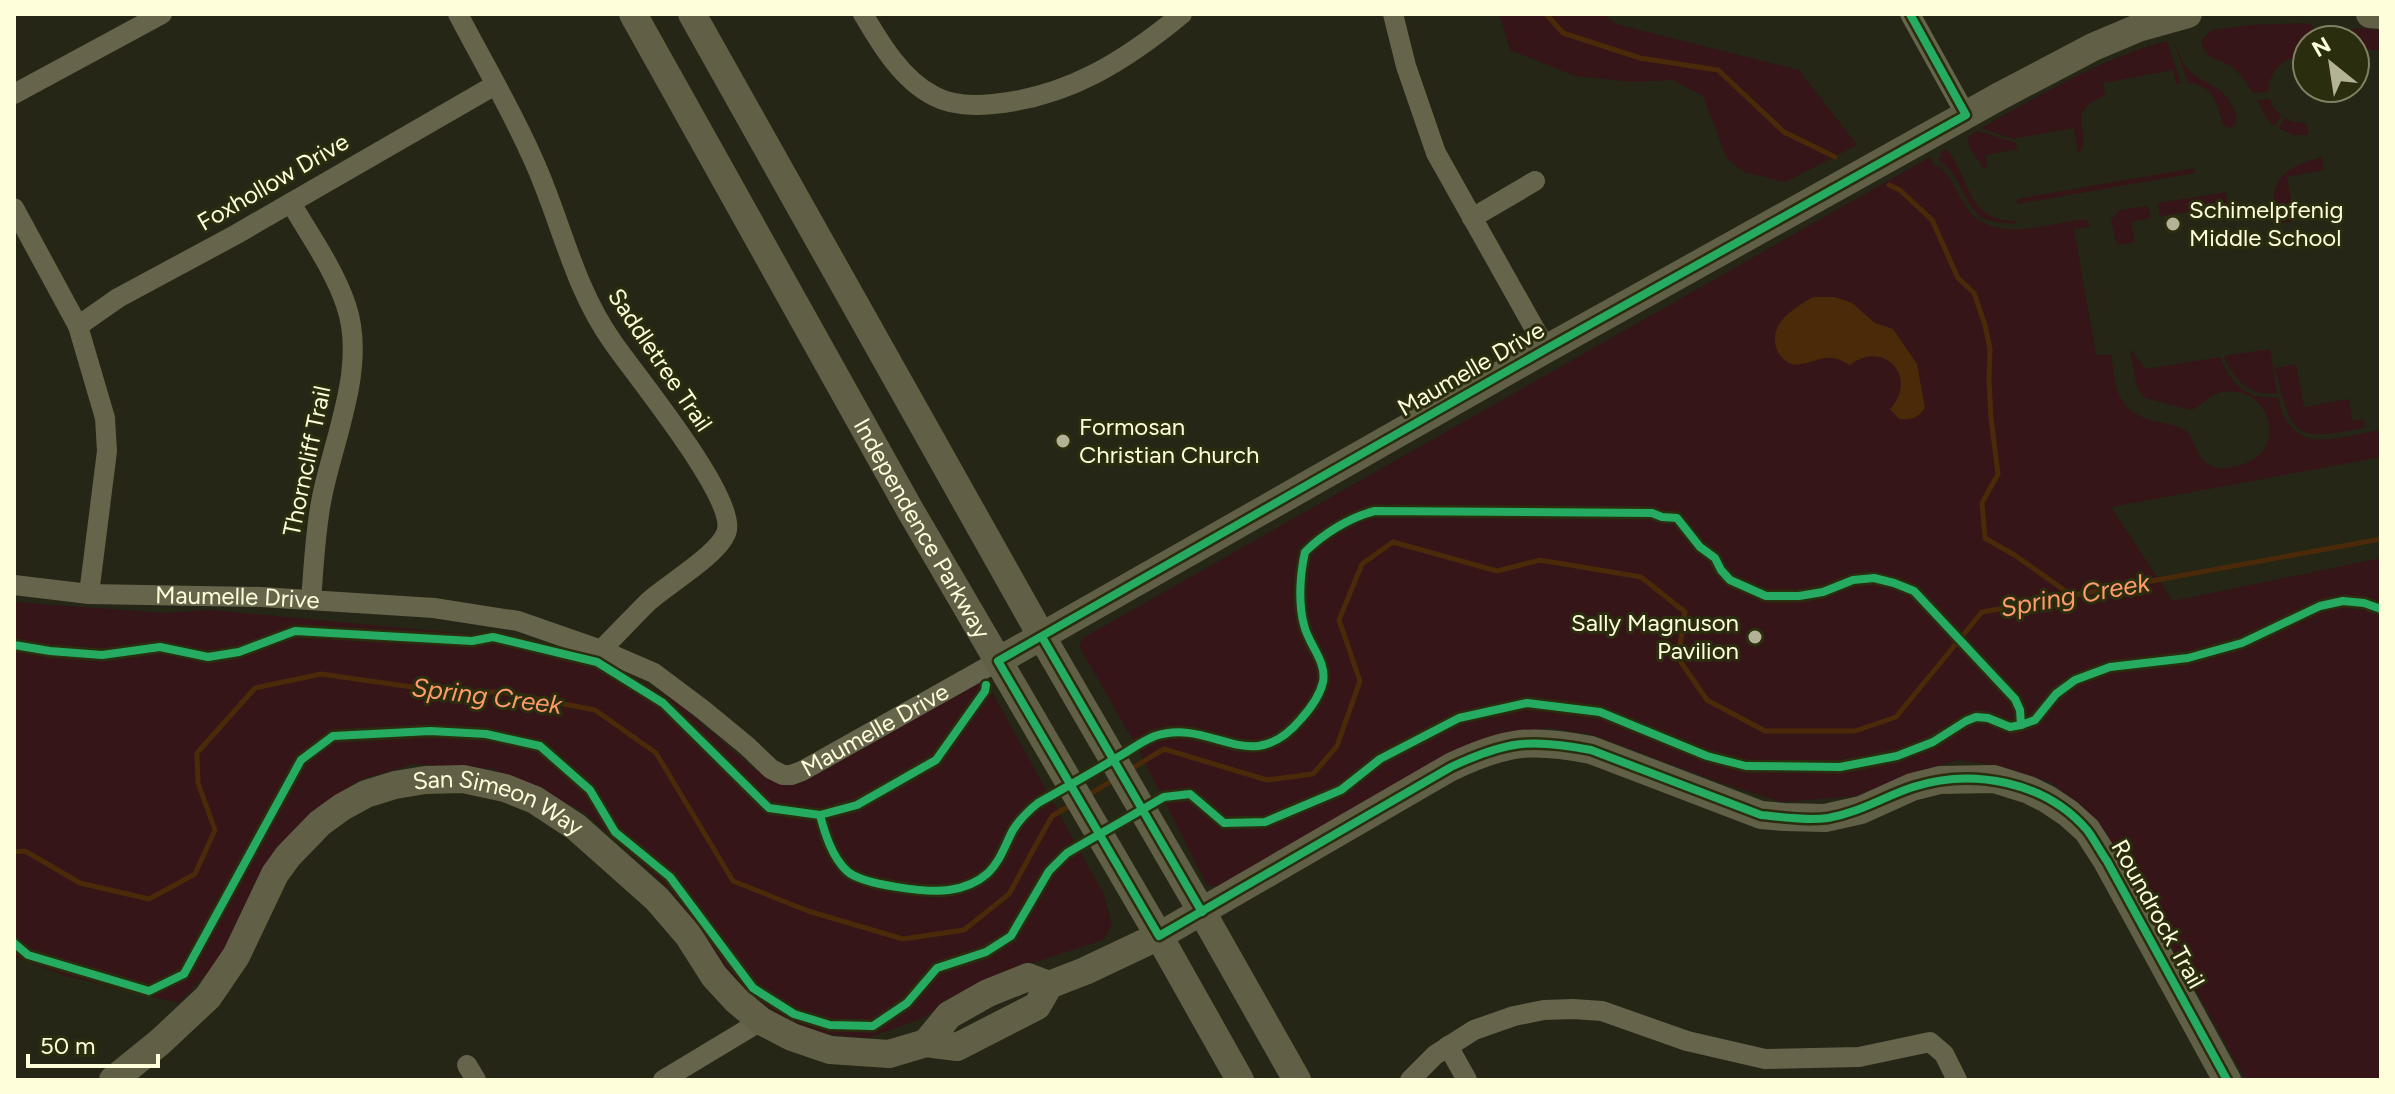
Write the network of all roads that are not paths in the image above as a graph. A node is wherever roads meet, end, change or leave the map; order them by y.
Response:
1 (162, 14) edge
2 (458, 14) edge
3 (633, 14) edge
4 (692, 14) edge
5 (863, 14) edge
6 (1182, 14) edge
7 (1393, 14) edge
8 (1910, 14) edge
9 (2183, 14) edge
10 (2370, 14) edge
11 (2381, 15) edge
12 (495, 85) junction
13 (14, 94) edge
14 (1966, 115) junction
15 (1535, 181) dead end
16 (291, 203) junction
17 (14, 208) edge
18 (1472, 218) junction
19 (78, 326) junction
20 (1546, 349) junction
21 (14, 585) edge
22 (89, 594) junction
23 (311, 600) junction
24 (1042, 637) junction
25 (601, 650) junction
26 (998, 661) junction
27 (2029, 790) joint
28 (1202, 912) junction
29 (1159, 936) junction
30 (761, 1021) junction
31 (1448, 1046) junction
32 (113, 1080) edge
33 (663, 1080) edge
34 (1240, 1080) edge
35 (1297, 1080) edge
36 (1410, 1080) edge
37 (1467, 1080) edge
38 (1957, 1080) edge
39 (2227, 1080) edge

1 - 13 street
2 - 12 street, Saddletree Trail
3 - 26 street, Independence Parkway
4 - 24 street, Independence Parkway
5 - 6 street
7 - 18 street
8 - 14 street
9 - 14 street, Maumelle Drive
10 - 11 street
12 - 16 street, Foxhollow Drive
12 - 25 street, Saddletree Trail
14 - 20 street, Maumelle Drive
15 - 18 street
16 - 19 street, Foxhollow Drive
16 - 23 street, Thorncliff Trail
17 - 19 street
18 - 20 street
19 - 22 street
20 - 24 street, Maumelle Drive
21 - 22 street, Maumelle Drive
22 - 23 street, Maumelle Drive
23 - 25 street, Maumelle Drive
24 - 26 street, Maumelle Drive
24 - 28 street, Independence Parkway
25 - 26 street, Maumelle Drive
26 - 29 street, Independence Parkway
27 - 28 street, San Simeon Way
27 - 39 street, Roundrock Trail
28 - 29 street, San Simeon Way
28 - 35 street, Independence Parkway
29 - 30 street, San Simeon Way
29 - 34 street, Independence Parkway
30 - 32 street, San Simeon Way
30 - 33 street
31 - 36 street
31 - 37 street
31 - 38 street

